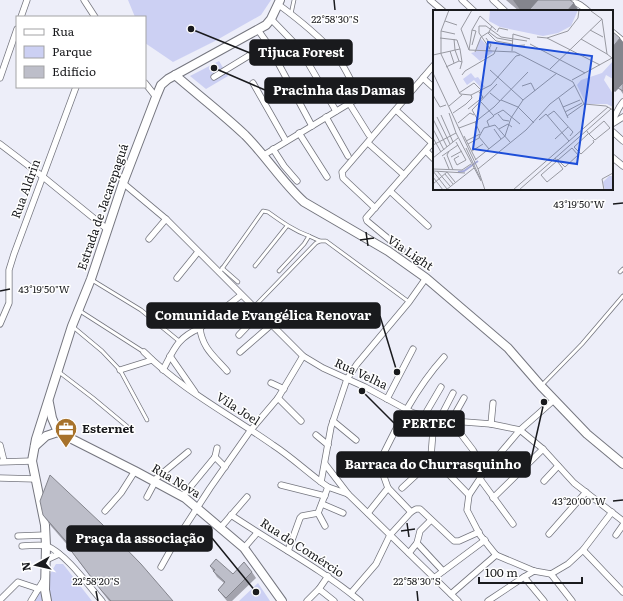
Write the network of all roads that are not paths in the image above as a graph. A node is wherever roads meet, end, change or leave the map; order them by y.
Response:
1 (27, 0) edge
2 (84, 0) edge
3 (294, 0) edge
4 (430, 0) edge
5 (462, 0) edge
6 (493, 0) edge
7 (279, 2) edge
8 (442, 10) edge
9 (473, 10) edge
10 (504, 10) edge
11 (563, 10) edge
12 (587, 10) edge
13 (291, 14) junction
14 (21, 16) edge
15 (95, 16) edge
16 (271, 19) junction
17 (258, 30) junction
18 (16, 32) edge
19 (613, 33) edge
20 (623, 41) edge
21 (268, 44) junction
22 (433, 66) edge
23 (175, 75) junction
24 (214, 77) dead end
25 (0, 78) edge
26 (423, 78) junction
27 (253, 83) dead end
28 (146, 84) edge
29 (433, 87) edge
30 (76, 88) edge
31 (373, 89) dead end
32 (156, 97) junction
33 (359, 97) junction
34 (623, 102) edge
35 (349, 103) junction
36 (613, 105) edge
37 (617, 108) junction
38 (396, 110) junction
39 (336, 111) junction
40 (326, 117) junction
41 (623, 117) edge
42 (613, 120) edge
43 (613, 122) edge
44 (312, 126) junction
45 (613, 132) edge
46 (300, 133) junction
47 (369, 135) dead end
48 (286, 141) junction
49 (623, 141) edge
50 (433, 142) edge
51 (368, 143) junction
52 (0, 144) edge
53 (273, 149) junction
54 (426, 151) junction
55 (264, 156) junction
56 (348, 156) dead end
57 (433, 157) edge
58 (613, 158) edge
59 (623, 166) edge
60 (404, 175) junction
61 (42, 176) junction
62 (327, 178) dead end
63 (297, 181) dead end
64 (124, 183) junction
65 (390, 192) junction
66 (376, 208) junction
67 (166, 219) junction
68 (287, 226) junction
69 (428, 226) dead end
70 (107, 229) junction
71 (309, 236) junction
72 (149, 239) dead end
73 (320, 241) junction
74 (402, 250) dead end
75 (198, 252) junction
76 (255, 266) dead end
77 (222, 268) junction
78 (623, 269) edge
79 (279, 271) dead end
80 (620, 272) dead end
81 (219, 273) junction
82 (177, 278) dead end
83 (426, 278) junction
84 (91, 279) junction
85 (238, 282) dead end
86 (241, 295) junction
87 (623, 296) edge
88 (409, 302) junction
89 (254, 307) junction
90 (78, 310) junction
91 (260, 313) junction
92 (0, 324) edge
93 (271, 324) junction
94 (72, 326) junction
95 (200, 328) junction
96 (239, 335) dead end
97 (179, 341) junction
98 (414, 349) dead end
99 (144, 352) joint
100 (240, 352) dead end
101 (170, 356) junction
102 (303, 356) junction
103 (444, 358) dead end
104 (152, 360) junction
105 (120, 370) junction
106 (163, 370) junction
107 (58, 371) junction
108 (227, 371) dead end
109 (347, 379) junction
110 (271, 383) dead end
111 (541, 386) junction
112 (441, 387) dead end
113 (284, 389) junction
114 (453, 393) dead end
115 (198, 396) junction
116 (278, 398) junction
117 (464, 398) dead end
118 (387, 399) junction
119 (554, 400) junction
120 (48, 401) junction
121 (493, 403) dead end
122 (406, 409) junction
123 (424, 416) junction
124 (146, 420) dead end
125 (437, 420) junction
126 (301, 421) dead end
127 (333, 421) junction
128 (451, 421) junction
129 (492, 424) junction
130 (129, 428) dead end
131 (250, 430) junction
132 (520, 430) junction
133 (58, 432) junction
134 (316, 435) dead end
135 (356, 440) dead end
136 (328, 445) junction
137 (35, 446) junction
138 (0, 448) edge
139 (217, 448) dead end
140 (543, 449) junction
141 (188, 452) dead end
142 (215, 456) junction
143 (431, 456) junction
144 (2, 461) edge
145 (32, 461) junction
146 (325, 464) junction
147 (623, 464) edge
148 (558, 466) junction
149 (225, 467) junction
150 (135, 471) junction
151 (485, 471) junction
152 (0, 478) edge
153 (36, 479) junction
154 (480, 479) junction
155 (544, 481) dead end
156 (154, 482) junction
157 (321, 482) junction
158 (281, 485) dead end
159 (328, 487) junction
160 (388, 488) junction
161 (402, 488) dead end
162 (586, 492) junction
163 (348, 494) junction
164 (469, 495) junction
165 (182, 496) junction
166 (325, 496) junction
167 (147, 497) dead end
168 (247, 497) dead end
169 (493, 498) junction
170 (322, 504) junction
171 (197, 508) junction
172 (105, 511) dead end
173 (411, 512) junction
174 (612, 512) junction
175 (318, 513) junction
176 (343, 513) dead end
177 (368, 513) junction
178 (231, 515) junction
179 (431, 520) junction
180 (623, 521) edge
181 (513, 524) dead end
182 (623, 525) edge
183 (325, 526) dead end
184 (220, 527) junction
185 (155, 532) dead end
186 (479, 532) junction
187 (257, 533) junction
188 (549, 534) dead end
189 (45, 535) junction
190 (390, 535) junction
191 (616, 535) dead end
192 (18, 536) dead end
193 (484, 540) junction
194 (175, 542) junction
195 (417, 543) junction
196 (22, 546) dead end
197 (46, 546) junction
198 (244, 548) junction
199 (583, 550) junction
200 (288, 551) junction
201 (409, 553) junction
202 (59, 554) junction
203 (496, 556) junction
204 (46, 560) junction
205 (161, 567) dead end
206 (444, 571) junction
207 (534, 571) junction
208 (551, 574) junction
209 (328, 576) junction
210 (524, 577) junction
211 (45, 578) junction
212 (434, 578) junction
213 (39, 589) junction
214 (319, 589) junction
215 (623, 592) edge
216 (351, 593) junction
217 (455, 599) edge
218 (3, 600) edge
219 (31, 601) edge
220 (47, 601) edge
221 (102, 601) edge
222 (282, 601) edge
223 (307, 601) edge
224 (334, 601) edge
225 (360, 601) edge
226 (488, 601) edge
227 (544, 601) edge
228 (572, 601) edge

1 - 14 street
2 - 15 street
3 - 13 lane
4 - 8 street
5 - 9 street
6 - 10 street
7 - 13 street
7 - 16 street, Estrada de Jacarepaguá
11 - 12 street
13 - 33 street
16 - 17 street, Estrada de Jacarepaguá
16 - 39 street
17 - 21 street
17 - 23 street, Estrada de Jacarepaguá
18 - 25 street
19 - 20 street
21 - 24 street
21 - 44 street
22 - 26 street
23 - 32 street, Estrada de Jacarepaguá
23 - 55 street, Via Light
26 - 29 street
26 - 38 street
27 - 48 street
28 - 32 street
30 - 61 street, Rua Aldrin
31 - 33 street
32 - 64 street, Estrada de Jacarepaguá
33 - 35 street
34 - 37 street
35 - 39 street
35 - 47 street
36 - 37 street
37 - 42 street
38 - 50 street
38 - 51 street
39 - 40 street
40 - 44 street
40 - 56 street
41 - 43 street
44 - 46 street
45 - 49 street
46 - 48 street
46 - 62 street
48 - 53 street
50 - 54 street
51 - 60 street
51 - 66 street
52 - 61 street
53 - 55 street
53 - 63 street
54 - 57 street
54 - 60 street
55 - 83 street, Via Light
58 - 59 street
60 - 65 street
61 - 70 street
61 - 92 street, Rua Aldrin
64 - 67 street, Rua Velha
64 - 70 street, Estrada de Jacarepaguá
65 - 66 street
65 - 69 street
66 - 74 street
67 - 72 street
67 - 75 street, Rua Velha
68 - 71 lane
68 - 76 lane
68 - 77 lane
70 - 84 street, Estrada de Jacarepaguá
71 - 73 lane
71 - 79 lane
73 - 88 lane
73 - 89 lane
75 - 81 street, Rua Velha
75 - 82 street
77 - 81 lane
77 - 85 lane
78 - 80 lane
81 - 86 street, Rua Velha
83 - 88 street
83 - 111 street, Via Light
84 - 90 street, Estrada de Jacarepaguá
84 - 97 lane
86 - 89 street, Rua Velha
86 - 95 street
87 - 111 lane
88 - 109 street
89 - 91 street, Rua Velha
90 - 94 street, Estrada de Jacarepaguá
90 - 99 lane
91 - 93 street, Rua Velha
91 - 96 street
93 - 100 street
93 - 102 street, Rua Velha
94 - 105 lane
94 - 107 street, Estrada de Jacarepaguá
95 - 97 street
95 - 108 street
97 - 101 street
98 - 118 street
99 - 104 street, Vila Joel
101 - 106 street
101 - 115 street
102 - 109 street, Rua Velha
102 - 113 street
103 - 122 street
104 - 105 street
104 - 106 street, Vila Joel
105 - 124 lane
106 - 115 street, Vila Joel
107 - 120 street, Estrada de Jacarepaguá
107 - 130 lane
109 - 118 street, Rua Velha
109 - 127 street
110 - 113 street
111 - 119 street, Via Light
112 - 123 street
113 - 116 street
114 - 125 street
115 - 131 street, Vila Joel
116 - 126 street
116 - 131 street
117 - 128 street
118 - 122 street, Rua Velha
119 - 132 street
119 - 147 street, Via Light
120 - 133 street
120 - 137 street, Estrada de Jacarepaguá
121 - 129 street
122 - 123 street, Rua Velha
122 - 160 street
123 - 125 street, Rua Velha
125 - 128 street, Rua Velha
125 - 143 street
127 - 135 street
127 - 136 street
128 - 129 street, Rua Velha
128 - 151 street
129 - 132 street, Rua Velha
131 - 149 street
131 - 157 street, Vila Joel
132 - 140 street, Rua Velha
132 - 151 street
133 - 137 street
133 - 150 street, Rua Nova
134 - 136 street
136 - 146 street
137 - 145 street, Estrada de Jacarepaguá
138 - 144 street
139 - 142 street
140 - 148 street, Rua Velha
140 - 169 street
141 - 156 street
142 - 149 street
142 - 165 street
143 - 161 street
143 - 164 street
144 - 145 street
145 - 153 street, Estrada de Jacarepaguá
146 - 157 street
146 - 163 street
148 - 155 street
148 - 162 street, Rua Velha
149 - 171 street
150 - 156 street, Rua Nova
150 - 172 street
151 - 154 street
152 - 153 street
153 - 189 street, Estrada de Jacarepaguá
154 - 164 street
154 - 169 street
156 - 165 street, Rua Nova
156 - 167 street
157 - 159 street, Vila Joel
158 - 166 street
159 - 163 street, Vila Joel
159 - 166 street
160 - 173 street
160 - 177 street
162 - 174 street, Rua Velha
162 - 188 street
163 - 177 street
164 - 186 street
165 - 171 street, Rua Nova
166 - 170 street
168 - 178 street
169 - 181 street
170 - 175 street
170 - 176 street
171 - 184 street, Rua Nova
171 - 194 street
173 - 179 street
173 - 190 street
174 - 180 street, Rua Velha
174 - 199 street
175 - 183 street
175 - 200 street
177 - 190 street
178 - 184 street
178 - 187 street, Rua do Comércio
179 - 186 street
179 - 195 street
182 - 191 street
184 - 198 street, Rua Nova
185 - 194 street
186 - 193 street
187 - 198 street
187 - 200 street, Rua do Comércio
189 - 192 street
189 - 197 street, Estrada de Jacarepaguá
190 - 201 street
190 - 216 street
193 - 203 street
193 - 206 street
194 - 205 street
195 - 201 street
195 - 206 street
196 - 197 street
197 - 202 street
197 - 204 street, Estrada de Jacarepaguá
198 - 222 street, Rua Nova
199 - 208 street
199 - 215 street
200 - 209 street, Rua do Comércio
201 - 212 street
202 - 204 street
202 - 221 street
203 - 207 street
203 - 217 street
204 - 211 street, Estrada de Jacarepaguá
206 - 212 street
207 - 208 street
207 - 210 street
208 - 228 street
209 - 214 street
209 - 216 street, Rua do Comércio
210 - 226 street
210 - 227 street
211 - 213 street
211 - 220 street, Estrada de Jacarepaguá
212 - 217 street
213 - 218 street
213 - 219 street
214 - 223 street
214 - 224 street
216 - 225 street, Rua do Comércio

